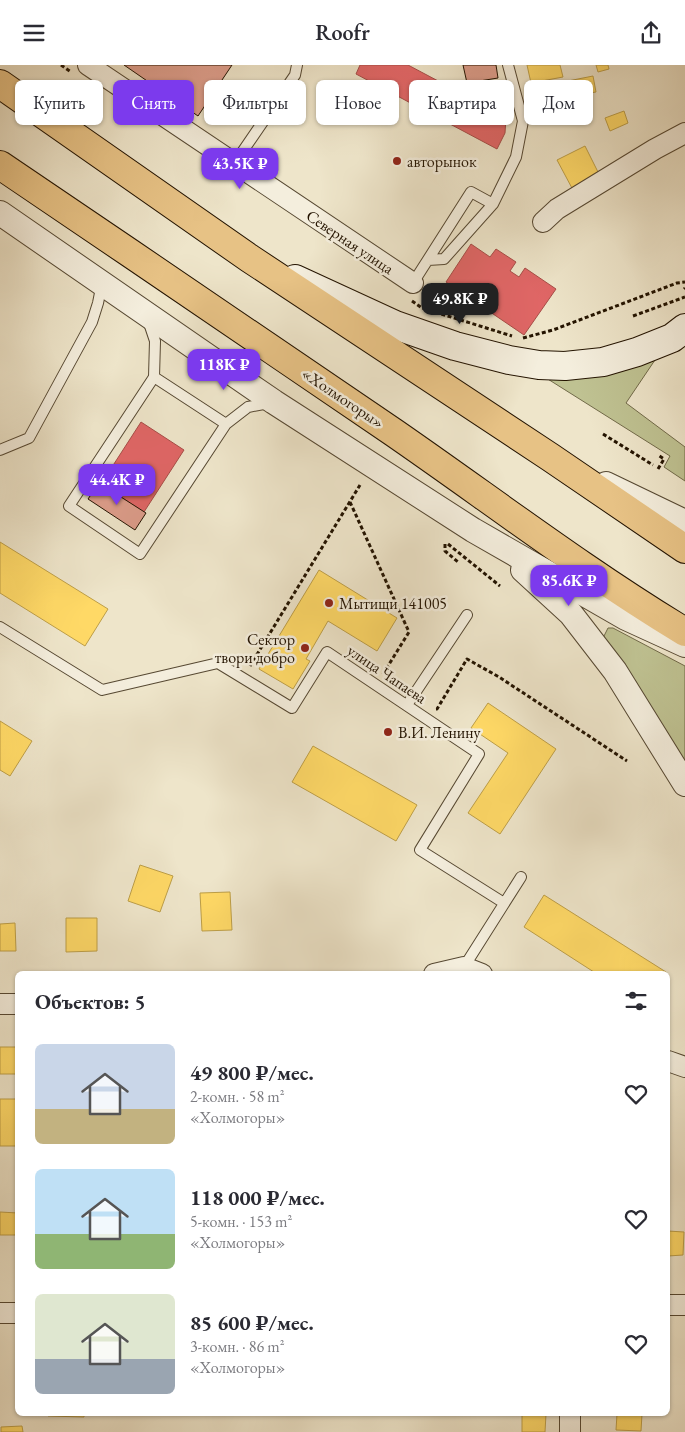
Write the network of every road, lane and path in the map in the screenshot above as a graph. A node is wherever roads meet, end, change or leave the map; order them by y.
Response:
1 (88, 65) edge
2 (297, 65) edge
3 (508, 65) edge
4 (0, 84) edge
5 (685, 133) edge
6 (234, 164) junction
7 (0, 165) edge
8 (493, 204) junction
9 (0, 213) edge
10 (543, 222) dead end
11 (249, 258) junction
12 (428, 260) junction
13 (102, 282) junction
14 (413, 283) joint
15 (685, 297) edge
16 (145, 312) junction
17 (633, 316) dead end
18 (685, 328) edge
19 (154, 377) junction
20 (274, 401) junction
21 (226, 424) junction
22 (603, 434) dead end
23 (0, 450) edge
24 (658, 455) dead end
25 (550, 457) junction
26 (652, 465) dead end
27 (658, 469) dead end
28 (360, 485) dead end
29 (350, 502) junction
30 (685, 522) edge
31 (473, 530) junction
32 (685, 549) edge
33 (458, 561) dead end
34 (500, 586) dead end
35 (468, 615) dead end
36 (0, 627) edge
37 (685, 632) edge
38 (685, 645) edge
39 (243, 678) junction
40 (377, 685) junction
41 (407, 705) junction
42 (627, 761) dead end
43 (685, 784) edge
44 (521, 877) dead end
45 (504, 903) junction
46 (464, 967) junction
47 (447, 971) edge
48 (474, 971) edge
49 (0, 1004) edge
50 (15, 1004) edge
51 (670, 1062) edge
52 (685, 1067) edge
53 (670, 1305) edge
54 (685, 1305) edge
55 (0, 1313) edge
56 (15, 1313) edge
57 (570, 1416) edge
58 (570, 1432) edge

1 - 6 street, Северная улица
2 - 6 lane
3 - 8 lane
4 - 11 highway
5 - 10 street
6 - 14 street, Северная улица
7 - 37 highway, «Холмогоры»
8 - 12 lane
8 - 12 lane
9 - 13 street
11 - 18 main road
11 - 25 highway
12 - 14 lane
13 - 16 street
13 - 23 lane
15 - 17 path
16 - 19 lane
16 - 20 street
19 - 21 lane
19 - 21 lane
20 - 21 lane
20 - 31 street
22 - 26 path
24 - 27 path
25 - 30 street
25 - 32 highway
28 - 29 path
29 - 39 path
29 - 40 path
31 - 38 street
31 - 43 street
33 - 34 path
35 - 41 lane
36 - 39 lane, улица Чапаева
39 - 40 lane, улица Чапаева
40 - 41 lane, улица Чапаева
41 - 42 path
41 - 45 lane, улица Чапаева
44 - 45 lane
45 - 46 lane
46 - 47 street
46 - 48 street
49 - 50 street
51 - 52 street
53 - 54 street
55 - 56 street
57 - 58 street

